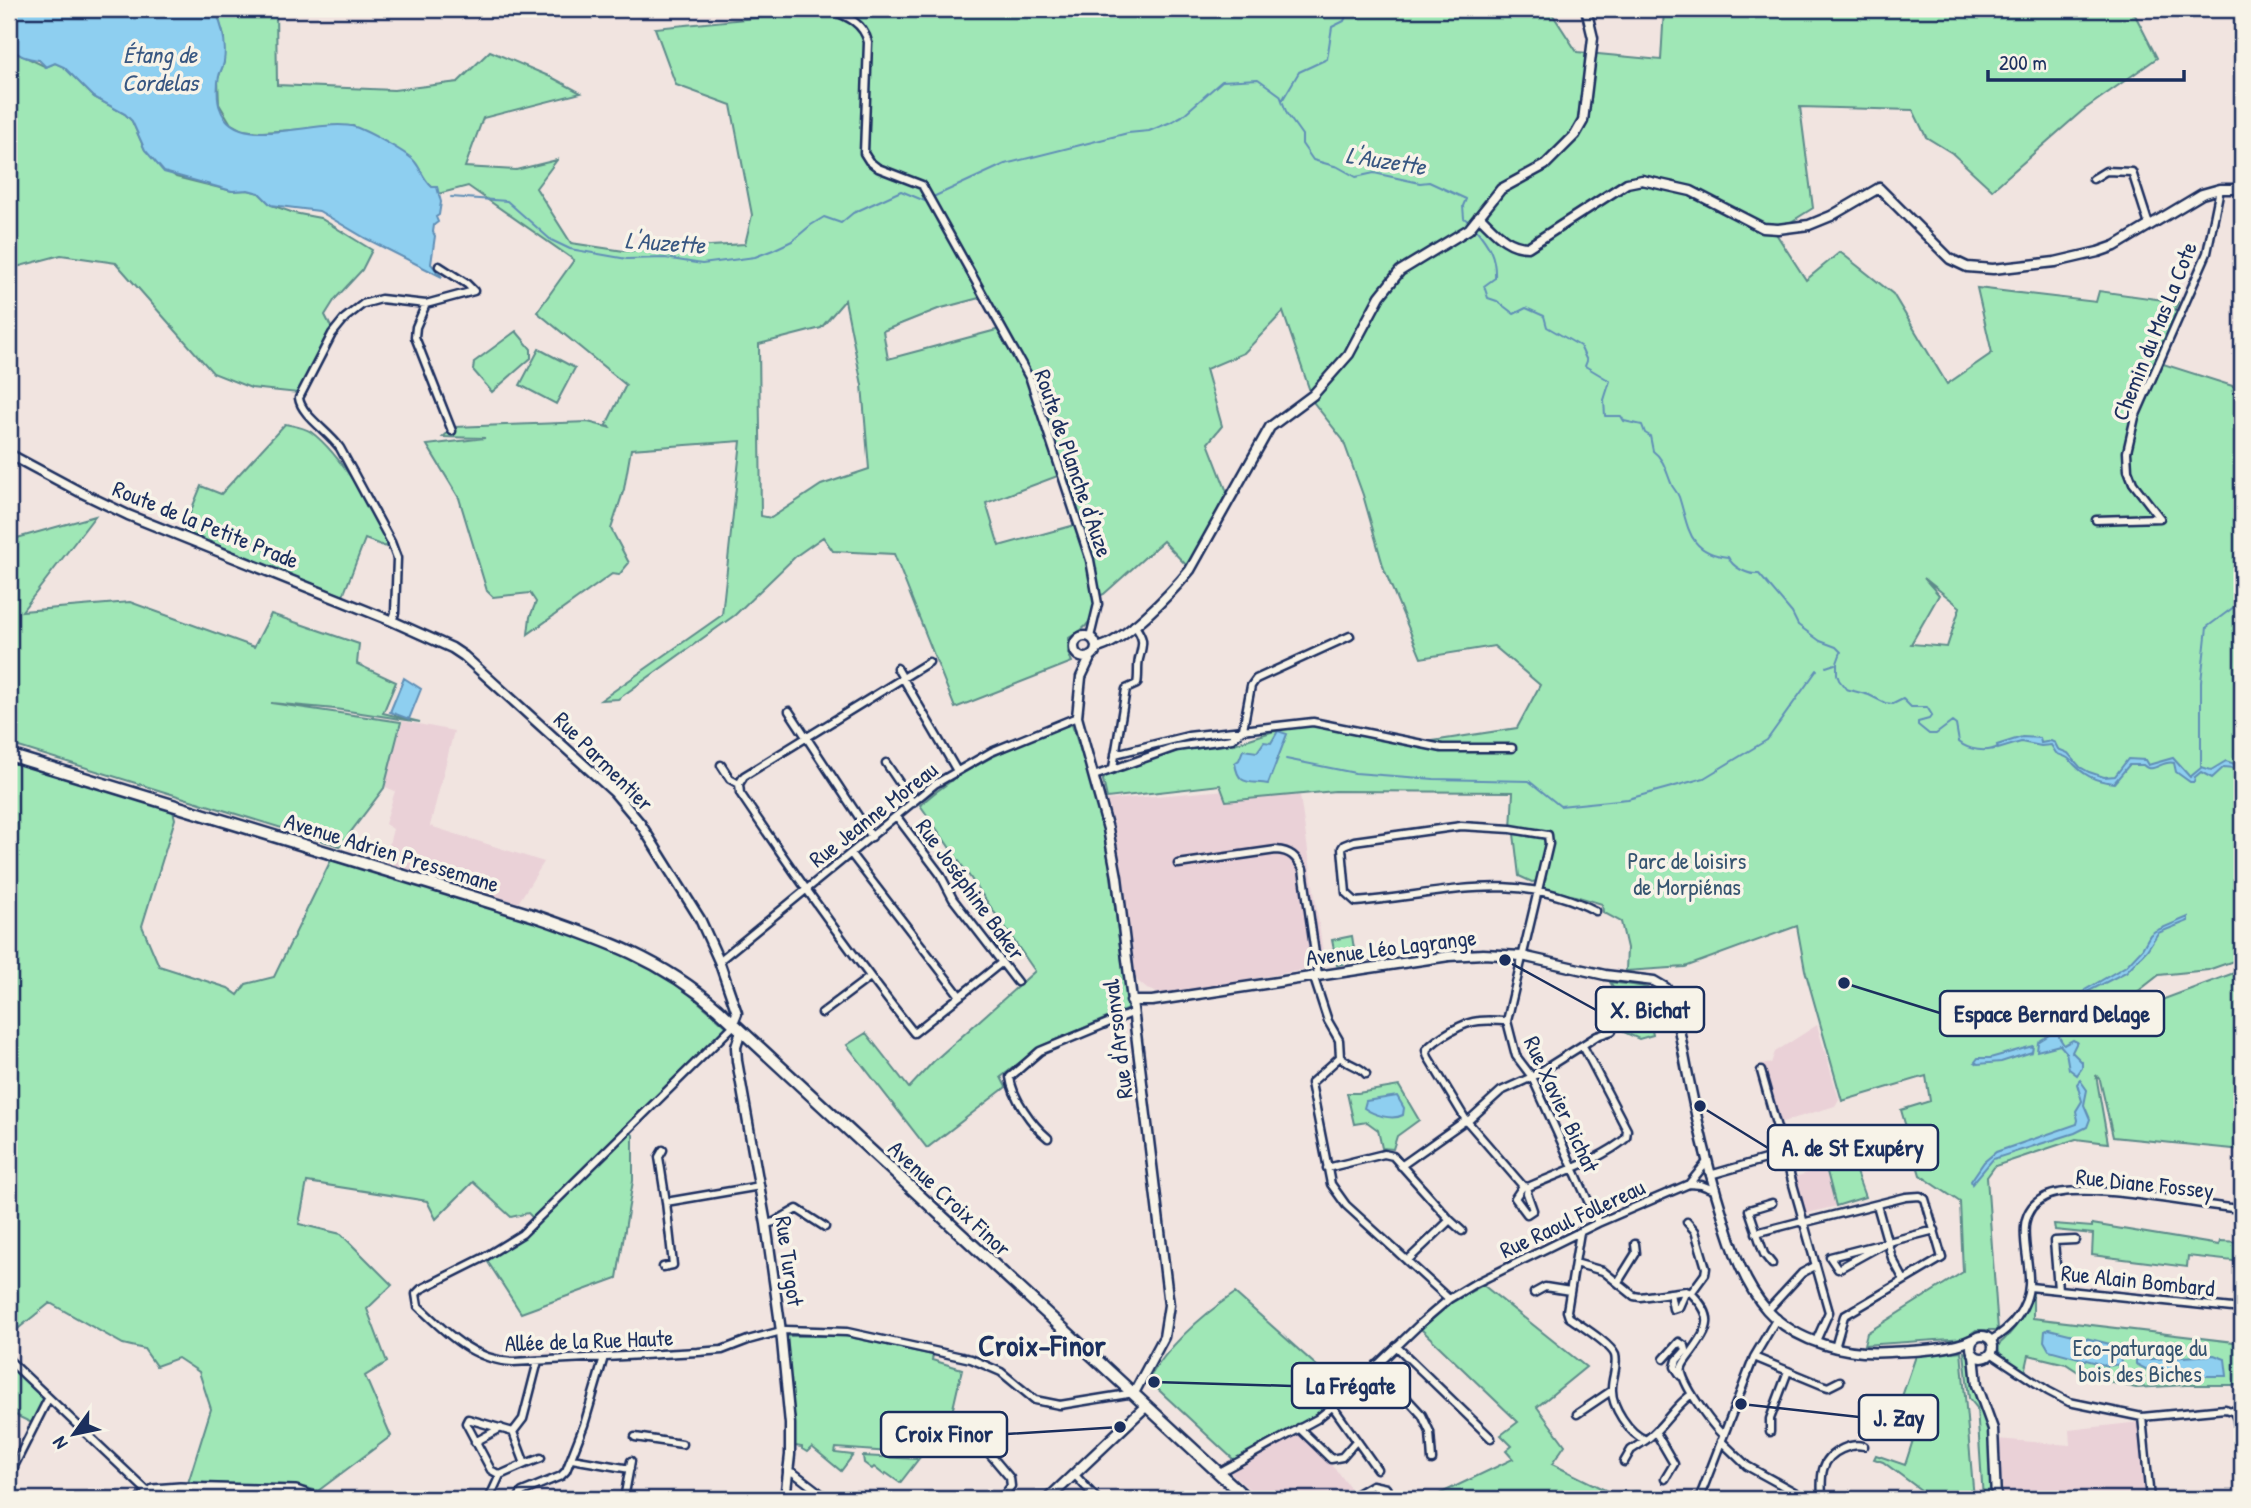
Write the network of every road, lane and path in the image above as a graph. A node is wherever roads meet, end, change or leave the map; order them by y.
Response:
1 (829, 9) edge
2 (1587, 9) edge
3 (2093, 179) dead end
4 (2220, 189) junction
5 (2242, 189) edge
6 (1477, 219) junction
7 (2149, 225) junction
8 (439, 266) dead end
9 (426, 304) junction
10 (452, 430) dead end
11 (9, 454) edge
12 (2096, 520) dead end
13 (392, 621) junction
14 (1135, 625) junction
15 (1350, 636) dead end
16 (1090, 637) junction
17 (1096, 648) junction
18 (1077, 654) junction
19 (1091, 656) junction
20 (929, 662) dead end
21 (897, 668) dead end
22 (1081, 677) junction
23 (903, 678) junction
24 (789, 711) dead end
25 (1077, 717) junction
26 (1243, 729) junction
27 (806, 736) junction
28 (1512, 748) dead end
29 (1115, 754) junction
30 (9, 755) edge
31 (886, 762) dead end
32 (721, 765) dead end
33 (1113, 768) junction
34 (957, 771) junction
35 (1094, 776) junction
36 (739, 784) junction
37 (913, 803) junction
38 (897, 817) junction
39 (873, 837) junction
40 (851, 854) junction
41 (1178, 864) dead end
42 (806, 890) junction
43 (1537, 892) junction
44 (1596, 911) dead end
45 (1522, 956) junction
46 (719, 961) junction
47 (1001, 962) junction
48 (1316, 975) junction
49 (870, 977) junction
50 (1017, 982) dead end
51 (960, 996) junction
52 (1131, 1002) junction
53 (822, 1013) dead end
54 (1132, 1013) junction
55 (1507, 1021) junction
56 (736, 1026) junction
57 (1612, 1031) dead end
58 (1583, 1046) junction
59 (1340, 1057) junction
60 (1760, 1071) dead end
61 (1367, 1074) dead end
62 (1532, 1077) junction
63 (1467, 1121) junction
64 (1048, 1138) dead end
65 (663, 1150) dead end
66 (1783, 1154) junction
67 (1707, 1162) junction
68 (1401, 1166) junction
69 (1573, 1167) junction
70 (1327, 1168) junction
71 (1710, 1175) junction
72 (1689, 1184) junction
73 (760, 1186) junction
74 (1714, 1190) junction
75 (666, 1202) junction
76 (1772, 1203) dead end
77 (1877, 1205) junction
78 (2242, 1209) edge
79 (1450, 1220) junction
80 (1802, 1222) junction
81 (1598, 1223) junction
82 (1687, 1223) dead end
83 (766, 1224) junction
84 (825, 1227) dead end
85 (1935, 1230) junction
86 (1462, 1231) dead end
87 (1580, 1232) junction
88 (1756, 1233) junction
89 (2075, 1240) dead end
90 (1563, 1241) junction
91 (1887, 1242) junction
92 (1635, 1244) dead end
93 (1576, 1253) junction
94 (1407, 1261) junction
95 (1575, 1263) junction
96 (1772, 1264) dead end
97 (663, 1266) dead end
98 (1815, 1266) junction
99 (1904, 1280) junction
100 (1618, 1282) junction
101 (2030, 1287) junction
102 (2058, 1289) junction
103 (1570, 1291) junction
104 (1688, 1292) junction
105 (1534, 1293) dead end
106 (1670, 1293) junction
107 (1449, 1299) junction
108 (2242, 1309) edge
109 (1768, 1310) junction
110 (1829, 1312) junction
111 (1844, 1316) junction
112 (1776, 1318) junction
113 (781, 1331) junction
114 (1973, 1339) junction
115 (1991, 1340) junction
116 (1816, 1341) junction
117 (1961, 1345) junction
118 (1396, 1346) junction
119 (1835, 1349) junction
120 (1973, 1353) junction
121 (1988, 1356) junction
122 (604, 1357) junction
123 (1754, 1357) junction
124 (1664, 1359) dead end
125 (9, 1360) edge
126 (538, 1361) junction
127 (1376, 1365) junction
128 (1788, 1371) junction
129 (1976, 1372) junction
130 (1682, 1377) junction
131 (1840, 1381) dead end
132 (1611, 1391) junction
133 (1133, 1393) junction
134 (1692, 1394) junction
135 (48, 1399) junction
136 (1146, 1406) junction
137 (1332, 1407) junction
138 (1577, 1414) dead end
139 (2238, 1416) edge
140 (2142, 1417) junction
141 (501, 1428) junction
142 (1299, 1429) junction
143 (513, 1432) junction
144 (1770, 1432) dead end
145 (1656, 1433) junction
146 (635, 1437) dead end
147 (1491, 1438) dead end
148 (1722, 1438) junction
149 (1646, 1440) junction
150 (963, 1441) dead end
151 (1356, 1441) junction
152 (475, 1442) junction
153 (682, 1444) dead end
154 (1864, 1446) dead end
155 (541, 1458) dead end
156 (572, 1459) junction
157 (1432, 1460) dead end
158 (1624, 1462) dead end
159 (525, 1464) junction
160 (1377, 1469) dead end
161 (788, 1471) junction
162 (1218, 1473) junction
163 (1074, 1474) junction
164 (500, 1475) junction
165 (9, 1476) edge
166 (2242, 1476) edge
167 (1665, 1479) dead end
168 (145, 1496) edge
169 (1391, 1497) dead end
170 (318, 1499) edge
171 (489, 1499) edge
172 (518, 1499) edge
173 (624, 1499) edge
174 (785, 1499) edge
175 (828, 1499) edge
176 (1001, 1499) edge
177 (1048, 1499) edge
178 (1097, 1499) edge
179 (1247, 1499) edge
180 (1348, 1499) edge
181 (1699, 1499) edge
182 (1807, 1499) edge
183 (1822, 1499) edge
184 (1856, 1499) edge
185 (1875, 1499) edge
186 (1996, 1499) edge
187 (2150, 1499) edge

1 - 16 street, Route de Planche d'Auze
2 - 6 street
3 - 7 street
4 - 5 street
4 - 7 street
4 - 12 street, Chemin du Mas La Cote
6 - 7 street
6 - 14 street
8 - 9 street
9 - 10 street
9 - 13 street
11 - 13 street, Route de la Petite Prade
13 - 46 street, Rue Parmentier
14 - 17 street
14 - 29 street
15 - 26 street
16 - 17 street
16 - 18 street
17 - 19 street
18 - 19 street
18 - 22 street, Rue d'Arsonval
19 - 22 street, Rue d'Arsonval
20 - 23 street
21 - 23 street, Rue Jeanne Moreau
22 - 25 street, Rue d'Arsonval
23 - 27 street
23 - 34 street, Rue Jeanne Moreau
24 - 27 street
25 - 34 street
25 - 35 street, Rue d'Arsonval
26 - 28 street
26 - 29 street
26 - 33 street
27 - 36 street
27 - 39 street
29 - 33 street
30 - 56 main road, Avenue Adrien Pressemane
31 - 37 street
32 - 36 street
33 - 35 street
34 - 37 street, Rue Jeanne Moreau
35 - 52 street, Rue d'Arsonval
36 - 42 street
37 - 38 street, Rue Jeanne Moreau
38 - 39 street, Rue Jeanne Moreau
38 - 47 street, Rue Joséphine Baker
39 - 40 street, Rue Jeanne Moreau
40 - 42 street, Rue Jeanne Moreau
40 - 51 street
41 - 48 street
42 - 46 street, Rue Jeanne Moreau
42 - 49 street
43 - 43 street, Rue Xavier Bichat
43 - 44 street
43 - 45 street, Rue Xavier Bichat
45 - 48 street, Avenue Léo Lagrange
45 - 55 street, Rue Xavier Bichat
45 - 67 street, Avenue Léo Lagrange
46 - 56 street, Rue Parmentier
47 - 50 street, Rue Joséphine Baker
47 - 51 street
48 - 52 street, Avenue Léo Lagrange
48 - 59 street
49 - 51 street
49 - 53 street
52 - 54 street, Rue d'Arsonval
54 - 64 street
54 - 133 street, Rue d'Arsonval
55 - 62 street, Rue Xavier Bichat
55 - 63 street
56 - 73 street, Rue Turgot
56 - 126 street, Allée de la Rue Haute
56 - 133 main road, Avenue Croix Finor
57 - 58 street
58 - 62 street
58 - 69 street
59 - 61 street
59 - 70 street
60 - 66 street
62 - 63 street
62 - 69 street, Rue Xavier Bichat
63 - 68 street
63 - 69 street
65 - 75 street
66 - 71 street
66 - 80 street
67 - 71 street
67 - 72 street
68 - 70 street
68 - 79 street
69 - 81 street, Rue Xavier Bichat
70 - 94 street
71 - 74 street
72 - 74 street
72 - 81 street, Rue Raoul Follereau
73 - 75 street
73 - 83 street, Rue Turgot
74 - 109 street
75 - 97 street
76 - 88 street
77 - 80 street
77 - 85 street
77 - 91 street
78 - 101 street, Rue Diane Fossey
79 - 86 street
79 - 94 street
80 - 88 street
80 - 98 street
81 - 87 street, Rue Raoul Follereau
82 - 104 street
83 - 84 street
83 - 113 street, Rue Turgot
85 - 91 street
85 - 99 street
87 - 90 street, Rue Raoul Follereau
87 - 93 street
88 - 96 street
89 - 102 street
90 - 93 street
90 - 107 street, Rue Raoul Follereau
91 - 91 street
91 - 99 street
92 - 100 street
93 - 95 street
94 - 107 street
95 - 100 street
95 - 103 street
98 - 109 street
98 - 110 street
99 - 111 street
100 - 106 street
101 - 102 street, Rue Alain Bombard
101 - 115 street, Rue Diane Fossey
102 - 108 street, Rue Alain Bombard
103 - 105 street
103 - 132 street
104 - 106 street
104 - 106 street
104 - 130 street
107 - 118 street, Rue Raoul Follereau
109 - 112 street
110 - 111 street
110 - 116 street
111 - 119 street
112 - 116 street
112 - 123 street
113 - 122 street, Allée de la Rue Haute
113 - 133 street, Allée de la Rue Haute
113 - 161 street, Rue Turgot
114 - 115 street
114 - 117 street
114 - 120 street
115 - 121 street
116 - 119 street
117 - 119 street
117 - 120 street
118 - 127 street, Rue Raoul Follereau
118 - 147 street
120 - 121 street
120 - 129 street
121 - 129 street
121 - 140 street
122 - 126 street, Allée de la Rue Haute
122 - 156 street
123 - 128 street
123 - 148 street
124 - 130 street
125 - 135 street
126 - 143 street
127 - 137 street, Rue Raoul Follereau
127 - 157 street
128 - 131 street
128 - 144 street
129 - 186 street
130 - 134 street
132 - 138 street
132 - 149 street
133 - 136 main road, Avenue Croix Finor
134 - 145 street
134 - 148 street
135 - 165 street
135 - 168 street
136 - 162 main road, Avenue Croix Finor
136 - 163 main road
137 - 142 street, Rue Raoul Follereau
137 - 151 street
139 - 140 street
139 - 166 street
140 - 187 street
141 - 143 street
141 - 152 street
141 - 152 street
142 - 151 street
142 - 162 street, Rue Raoul Follereau
143 - 159 street
145 - 149 street
145 - 167 street
146 - 153 street
148 - 181 street
148 - 182 street
149 - 158 street
150 - 176 street
151 - 160 street
152 - 164 street
154 - 183 street
155 - 159 street
156 - 172 street
156 - 173 street
159 - 164 street
161 - 174 street, Rue Turgot
161 - 175 street
162 - 179 main road, Avenue Croix Finor
163 - 177 main road
163 - 178 street
164 - 171 street
168 - 170 main road
169 - 180 street
184 - 185 street

